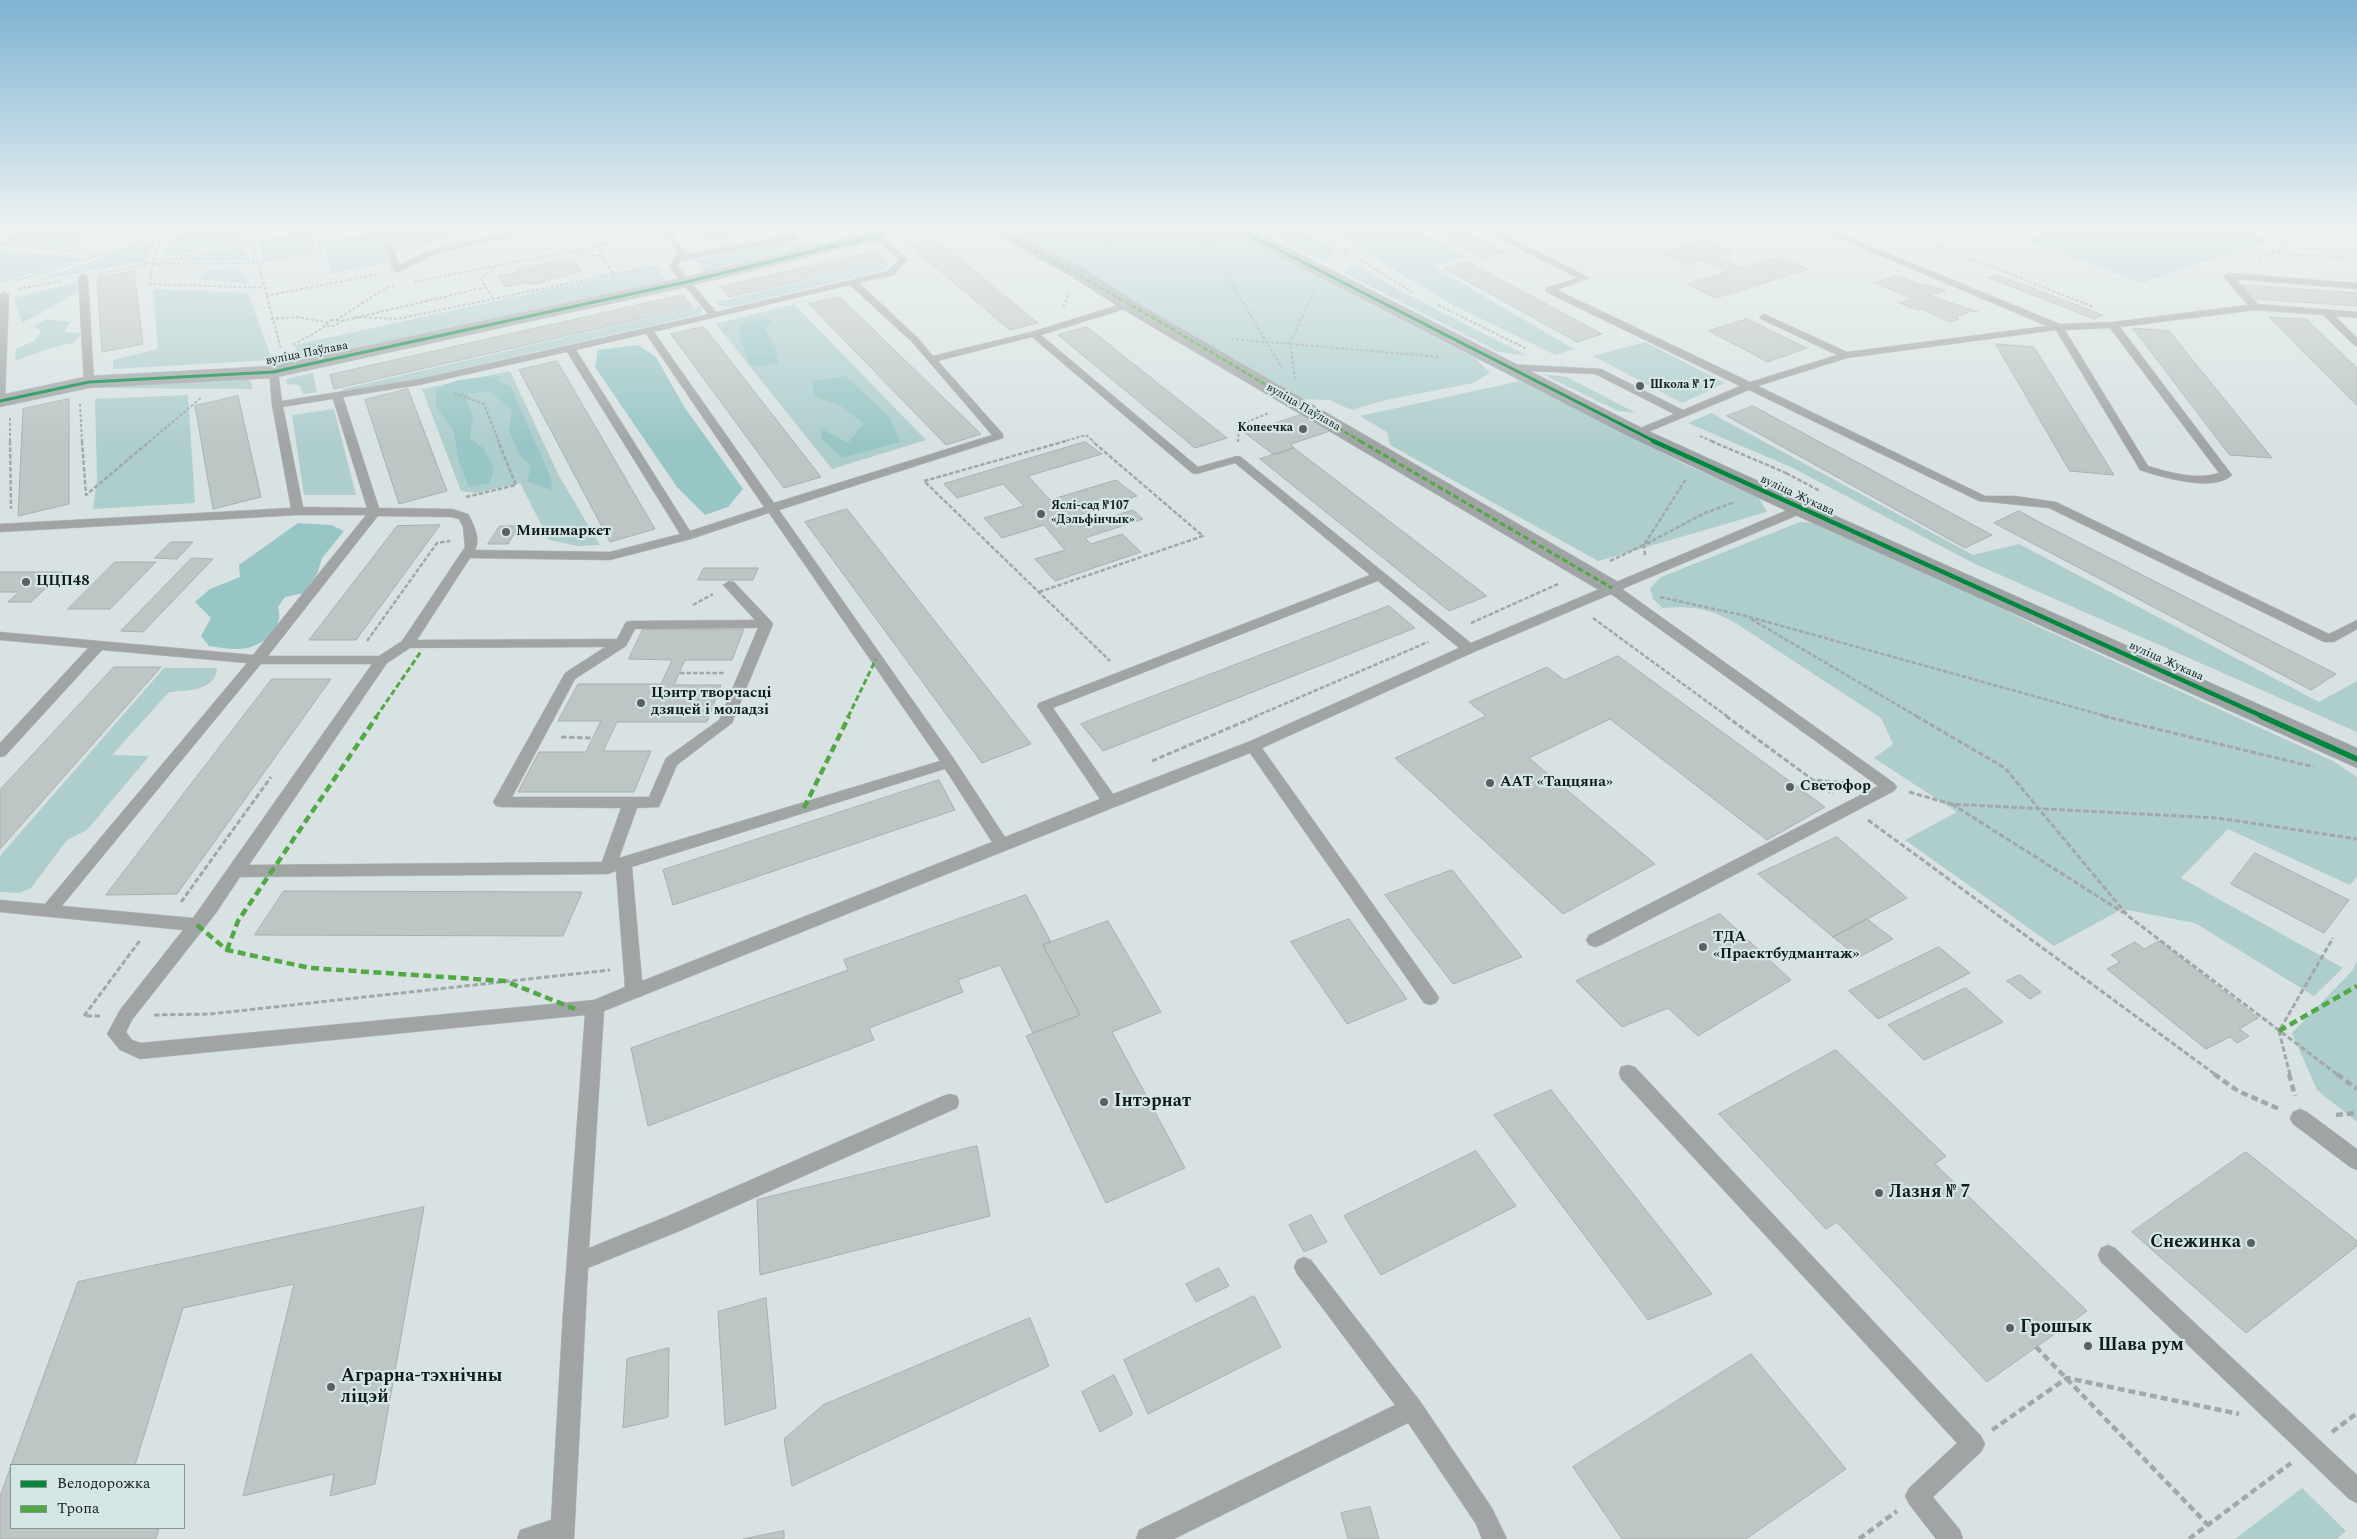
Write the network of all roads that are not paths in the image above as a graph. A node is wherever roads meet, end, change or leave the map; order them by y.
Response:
1 (4, 301) edge
2 (84, 301) edge
3 (600, 301) edge
4 (702, 301) edge
5 (773, 301) edge
6 (872, 301) edge
7 (1122, 301) edge
8 (1378, 301) edge
9 (1572, 301) edge
10 (1995, 301) edge
11 (2250, 301) edge
12 (1128, 305) junction
13 (2255, 307) junction
14 (2325, 312) junction
15 (714, 315) junction
16 (2357, 315) edge
17 (1764, 316) dead end
18 (2113, 325) junction
19 (2059, 327) junction
20 (648, 331) junction
21 (1034, 334) junction
22 (2357, 344) edge
23 (570, 349) junction
24 (1846, 355) junction
25 (931, 360) junction
26 (1508, 367) junction
27 (273, 372) junction
28 (89, 382) junction
29 (1749, 386) junction
30 (337, 395) junction
31 (3, 405) edge
32 (277, 405) junction
33 (1684, 414) junction
34 (1637, 433) junction
35 (770, 508) junction
36 (1801, 509) junction
37 (298, 511) junction
38 (374, 513) junction
39 (0, 528) edge
40 (687, 536) junction
41 (466, 554) junction
42 (1381, 575) junction
43 (729, 585) dead end
44 (1612, 588) junction
45 (766, 624) junction
46 (2357, 624) edge
47 (0, 636) edge
48 (622, 643) junction
49 (100, 644) junction
50 (407, 644) junction
51 (1468, 649) junction
52 (257, 660) junction
53 (382, 660) junction
54 (1253, 746) junction
55 (0, 752) edge
56 (2357, 759) edge
57 (949, 762) junction
58 (1110, 801) junction
59 (632, 803) junction
60 (1002, 845) junction
61 (616, 866) junction
62 (235, 871) junction
63 (0, 906) edge
64 (50, 909) junction
65 (197, 925) junction
66 (1595, 940) dead end
67 (634, 992) junction
68 (1430, 998) dead end
69 (594, 1007) junction
70 (1628, 1073) dead end
71 (950, 1102) dead end
72 (2300, 1118) road end
73 (2357, 1162) edge
74 (2108, 1255) dead end
75 (578, 1262) junction
76 (1304, 1268) dead end
77 (1412, 1409) junction
78 (2357, 1491) edge
79 (562, 1534) edge
80 (528, 1539) edge
81 (1148, 1539) edge
82 (1495, 1539) edge
83 (1951, 1539) edge

1 - 31 lane
2 - 28 lane
3 - 27 street, вуліца Паўлава
4 - 15 lane
5 - 15 lane
6 - 25 lane
7 - 12 street, вуліца Паўлава
8 - 26 street, вуліца Жукава
9 - 29 lane
10 - 19 lane
11 - 13 lane
12 - 21 lane
12 - 44 street, вуліца Паўлава
13 - 14 lane
13 - 18 lane
14 - 16 lane
14 - 22 lane
15 - 20 lane
17 - 24 lane
18 - 19 lane
18 - 19 lane
19 - 24 lane
20 - 23 lane
20 - 35 lane
21 - 25 lane
21 - 42 lane
23 - 30 lane
23 - 40 lane
24 - 29 lane
25 - 35 lane
26 - 33 lane
26 - 34 street, вуліца Жукава
27 - 28 street, вуліца Паўлава
27 - 32 lane
28 - 31 street, вуліца Паўлава
29 - 33 lane
29 - 46 lane
30 - 32 lane
30 - 38 lane
32 - 37 lane
33 - 34 lane
34 - 36 street, вуліца Жукава
35 - 40 lane
35 - 57 lane
36 - 44 lane
36 - 56 street, вуліца Жукава
37 - 38 lane
37 - 39 lane
38 - 41 lane
38 - 52 lane
40 - 41 lane
41 - 50 lane
42 - 51 lane
42 - 58 lane
43 - 45 lane
44 - 51 lane
44 - 66 lane
45 - 48 lane
45 - 59 lane
47 - 49 lane
48 - 50 lane
48 - 59 lane
49 - 52 lane
49 - 55 lane
50 - 53 lane
51 - 54 lane
52 - 53 lane
52 - 64 lane
53 - 62 lane
54 - 58 lane
54 - 68 lane
57 - 60 lane
57 - 61 lane
58 - 60 lane
59 - 61 lane
60 - 67 lane
61 - 62 lane
61 - 67 lane
62 - 65 lane
63 - 64 lane
64 - 65 lane
65 - 69 lane
67 - 69 lane
69 - 75 lane
70 - 83 lane
71 - 75 lane
72 - 73 lane
74 - 78 lane
75 - 79 lane
76 - 77 lane
77 - 81 lane
77 - 82 lane
79 - 80 lane

